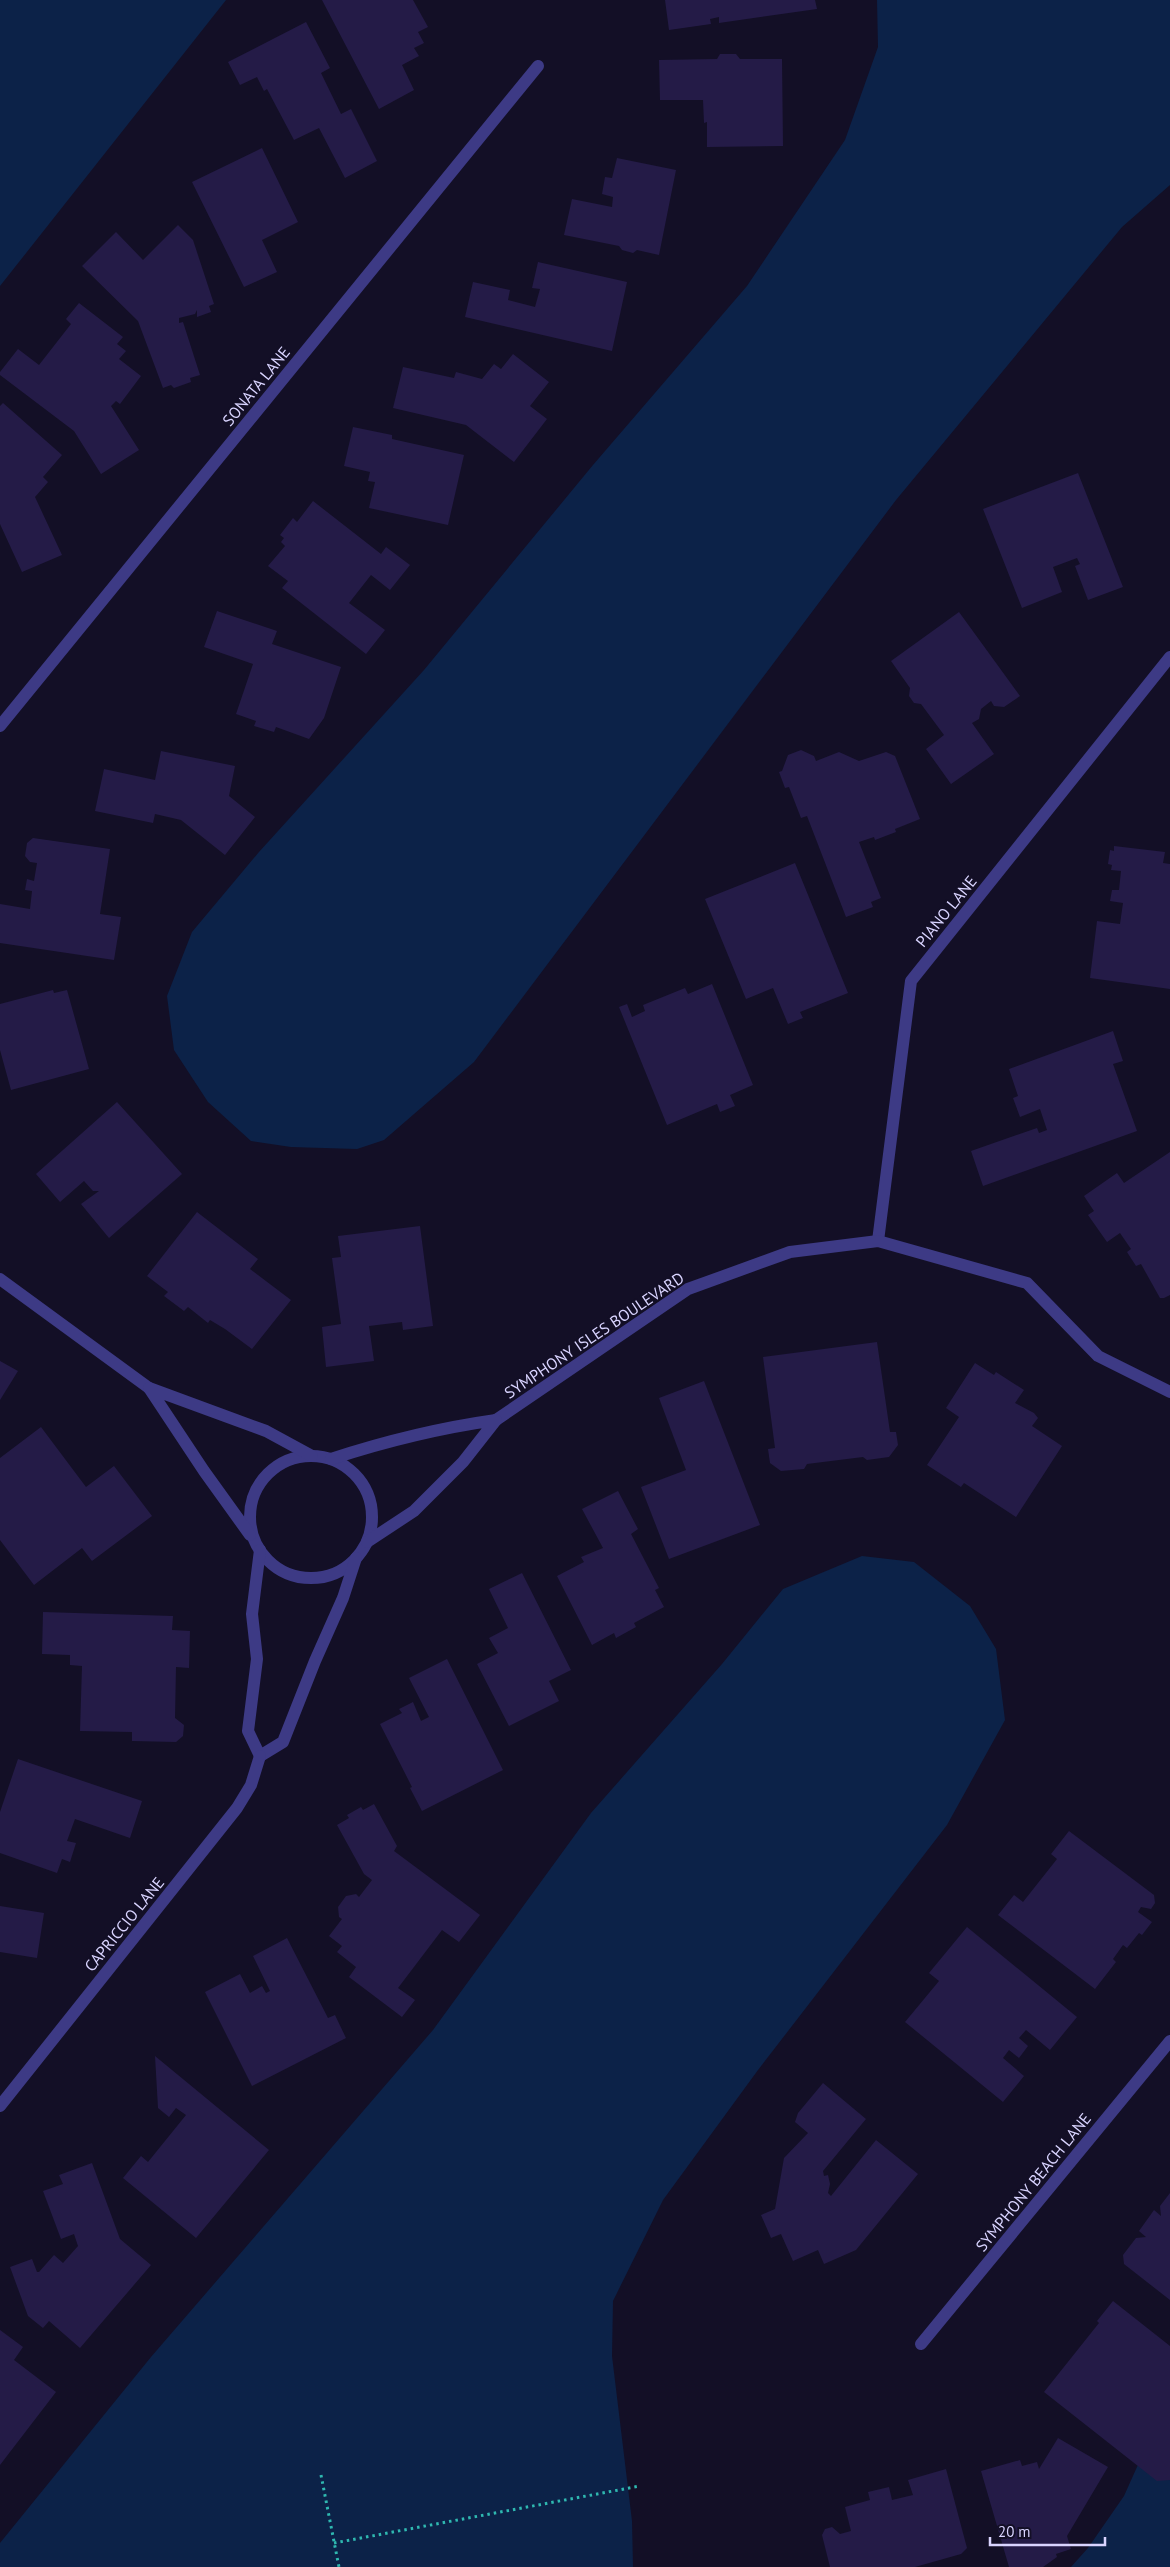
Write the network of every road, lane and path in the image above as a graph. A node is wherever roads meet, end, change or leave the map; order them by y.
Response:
1 (538, 66) dead end
2 (1170, 657) edge
3 (0, 726) edge
4 (878, 1241) junction
5 (0, 1279) edge
6 (150, 1388) junction
7 (1170, 1392) edge
8 (496, 1420) junction
9 (312, 1456) junction
10 (332, 1459) junction
11 (367, 1542) junction
12 (257, 1545) junction
13 (356, 1558) junction
14 (260, 1756) junction
15 (1170, 2041) edge
16 (0, 2106) edge
17 (921, 2344) dead end
18 (321, 2475) dead end
19 (640, 2486) dead end
20 (334, 2543) junction
21 (339, 2567) edge

1 - 3 street, SONATA LANE
2 - 4 street, PIANO LANE
4 - 7 street, SYMPHONY ISLES BOULEVARD
4 - 8 street, SYMPHONY ISLES BOULEVARD
5 - 6 street
6 - 9 street
6 - 12 street
8 - 10 street
8 - 11 street
9 - 10 street
9 - 12 street
10 - 11 street
11 - 13 street
12 - 13 street
12 - 14 street
13 - 14 street
14 - 16 street, CAPRICCIO LANE
15 - 17 street, SYMPHONY BEACH LANE
18 - 20 path
19 - 20 path
20 - 21 path

